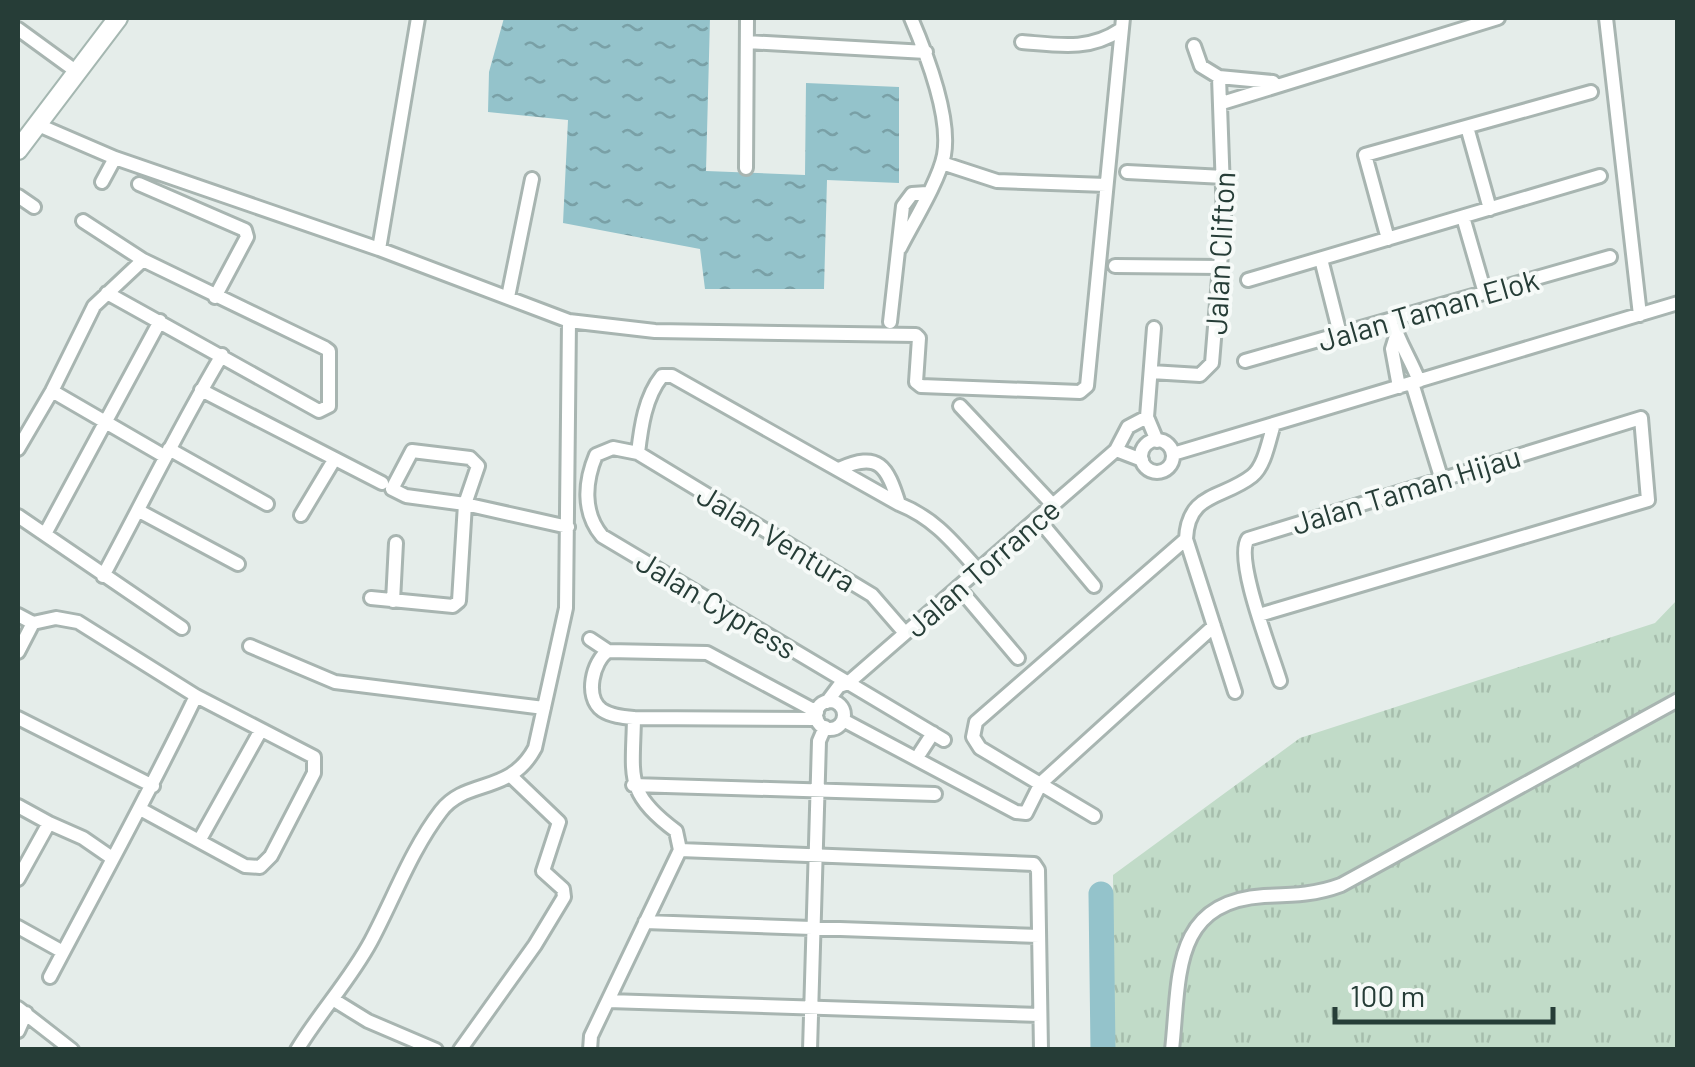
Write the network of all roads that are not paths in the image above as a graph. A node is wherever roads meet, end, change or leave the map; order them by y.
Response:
1 (118, 18) edge
2 (418, 18) edge
3 (747, 18) edge
4 (911, 18) edge
5 (1498, 18) edge
6 (1606, 18) edge
7 (1122, 21) edge
8 (18, 29) edge
9 (747, 42) junction
10 (1022, 42) dead end
11 (1194, 46) dead end
12 (926, 52) junction
13 (77, 72) junction
14 (1218, 77) junction
15 (1278, 83) junction
16 (1591, 92) dead end
17 (1222, 103) junction
18 (36, 124) junction
19 (1467, 128) junction
20 (18, 150) edge
21 (115, 158) junction
22 (942, 163) junction
23 (746, 168) dead end
24 (1127, 172) dead end
25 (1600, 176) dead end
26 (1224, 177) junction
27 (532, 178) dead end
28 (102, 182) dead end
29 (139, 184) dead end
30 (1106, 185) junction
31 (18, 196) edge
32 (34, 207) dead end
33 (1490, 209) junction
34 (1463, 217) junction
35 (84, 221) dead end
36 (1388, 239) junction
37 (379, 249) junction
38 (1610, 257) dead end
39 (1321, 258) junction
40 (144, 260) junction
41 (1115, 266) dead end
42 (1220, 267) junction
43 (1248, 280) dead end
44 (106, 293) junction
45 (1485, 293) junction
46 (215, 297) junction
47 (508, 297) junction
48 (1678, 304) edge
49 (1645, 313) junction
50 (1392, 319) junction
51 (160, 321) junction
52 (570, 321) junction
53 (890, 322) dead end
54 (1154, 328) dead end
55 (1340, 334) junction
56 (1396, 336) junction
57 (222, 355) junction
58 (1245, 361) dead end
59 (1151, 372) junction
60 (1410, 384) junction
61 (52, 390) junction
62 (201, 390) junction
63 (960, 406) dead end
64 (1147, 417) junction
65 (107, 423) junction
66 (1274, 424) junction
67 (1157, 441) junction
68 (18, 449) edge
69 (1116, 450) junction
70 (166, 452) junction
71 (638, 453) junction
72 (1174, 454) junction
73 (334, 460) junction
74 (1142, 460) junction
75 (839, 469) junction
76 (1441, 478) junction
77 (382, 483) dead end
78 (267, 504) dead end
79 (465, 504) junction
80 (898, 504) junction
81 (1053, 505) junction
82 (139, 511) junction
83 (301, 515) dead end
84 (18, 516) edge
85 (1038, 518) junction
86 (568, 527) junction
87 (45, 534) junction
88 (1186, 539) junction
89 (396, 543) dead end
90 (238, 564) dead end
91 (978, 570) junction
92 (103, 576) junction
93 (1094, 586) dead end
94 (958, 587) junction
95 (371, 598) dead end
96 (394, 600) junction
97 (18, 615) edge
98 (1260, 616) junction
99 (33, 622) junction
100 (18, 624) edge
101 (1214, 626) junction
102 (182, 628) dead end
103 (905, 633) junction
104 (590, 639) dead end
105 (250, 646) dead end
106 (608, 650) junction
107 (18, 652) edge
108 (1018, 658) dead end
109 (1280, 681) dead end
110 (848, 683) junction
111 (1235, 692) dead end
112 (196, 696) junction
113 (1678, 700) edge
114 (544, 708) junction
115 (821, 715) junction
116 (843, 716) junction
117 (18, 718) edge
118 (634, 718) junction
119 (261, 730) junction
120 (920, 753) dead end
121 (512, 777) junction
122 (1041, 783) junction
123 (153, 786) junction
124 (633, 786) junction
125 (666, 786) junction
126 (817, 790) junction
127 (934, 794) dead end
128 (18, 806) edge
129 (142, 810) junction
130 (1094, 816) dead end
131 (656, 817) junction
132 (49, 822) junction
133 (200, 841) junction
134 (680, 850) junction
135 (815, 855) junction
136 (112, 858) junction
137 (18, 880) edge
138 (646, 922) junction
139 (18, 927) edge
140 (814, 928) junction
141 (1039, 936) junction
142 (64, 952) junction
143 (50, 977) dead end
144 (334, 1000) junction
145 (608, 1001) junction
146 (812, 1008) junction
147 (22, 1011) edge
148 (1040, 1015) junction
149 (18, 1031) edge
150 (72, 1050) edge
151 (297, 1050) edge
152 (436, 1050) edge
153 (460, 1050) edge
154 (590, 1050) edge
155 (810, 1050) edge
156 (1042, 1050) edge
157 (1172, 1050) edge

1 - 13 street
2 - 37 street
3 - 9 street
4 - 12 street
5 - 15 street
6 - 49 street
7 - 10 street
7 - 30 street
8 - 13 street
9 - 12 street
9 - 23 street
11 - 14 street
12 - 22 street
13 - 18 street
14 - 15 street
14 - 17 street, Jalan Clifton
15 - 17 street
16 - 19 street
17 - 26 street, Jalan Clifton
18 - 20 street
18 - 21 street
19 - 33 street
19 - 36 street
21 - 28 street
21 - 37 street
22 - 30 street
22 - 53 street
24 - 26 street
25 - 33 street
26 - 42 street, Jalan Clifton
27 - 47 street
29 - 46 street
30 - 52 street
31 - 32 street
33 - 34 street
34 - 36 street
34 - 45 street
35 - 40 street
36 - 39 street
37 - 47 street
38 - 45 street, Jalan Taman Elok
39 - 43 street
39 - 55 street
40 - 44 street
40 - 46 street
41 - 42 street
42 - 59 street, Jalan Clifton
44 - 51 street
44 - 61 street
45 - 50 street, Jalan Taman Elok
46 - 57 street
47 - 52 street
48 - 49 street
49 - 60 street
50 - 55 street, Jalan Taman Elok
50 - 56 street
51 - 57 street
51 - 65 street
52 - 86 street
54 - 59 street, Jalan Clifton
55 - 58 street, Jalan Taman Elok
56 - 60 street
56 - 60 street
57 - 62 street
59 - 64 street, Jalan Clifton
60 - 66 street
60 - 76 street
61 - 65 street
61 - 68 street
62 - 70 street
62 - 73 street
63 - 81 street
64 - 67 street
64 - 69 street, Jalan Torrance
65 - 70 street
65 - 87 street
66 - 72 street
66 - 88 street
67 - 72 street
67 - 74 street
69 - 74 street
69 - 81 street, Jalan Torrance
70 - 78 street
70 - 82 street
71 - 75 street
71 - 103 street, Jalan Ventura
71 - 110 street, Jalan Cypress
72 - 74 street
73 - 77 street
73 - 83 street
75 - 80 street
75 - 80 street
76 - 98 street, Jalan Taman Hijau
76 - 98 street, Jalan Taman Hijau
79 - 79 street
79 - 86 street
79 - 96 street
80 - 91 street
81 - 85 street, Jalan Torrance
82 - 90 street
82 - 92 street
84 - 87 street
85 - 91 street, Jalan Torrance
85 - 93 street
86 - 114 street
87 - 92 street
88 - 101 street
88 - 122 street
89 - 96 street
91 - 94 street, Jalan Torrance
92 - 102 street
94 - 103 street, Jalan Torrance
94 - 108 street
95 - 96 street
97 - 99 street
98 - 109 street, Jalan Taman Hijau
99 - 100 street
99 - 107 street
99 - 112 street
101 - 111 street
101 - 122 street
103 - 110 street, Jalan Torrance
104 - 106 street
105 - 114 street
106 - 115 street
106 - 118 street
110 - 115 street, Jalan Torrance
110 - 116 street
110 - 120 street, Jalan Cypress
112 - 119 street
112 - 123 street
113 - 157 street
114 - 121 street
115 - 116 street
115 - 116 street
115 - 118 street
115 - 126 street
116 - 122 street
117 - 123 street
118 - 124 street
119 - 133 street
119 - 133 street
121 - 144 street
121 - 153 street
122 - 130 street
123 - 129 street
124 - 125 street
124 - 131 street
125 - 126 street
125 - 131 street
126 - 127 street
126 - 135 street
128 - 132 street
129 - 133 street
129 - 136 street
131 - 134 street
132 - 136 street
132 - 137 street
134 - 135 street
134 - 138 street
135 - 140 street
135 - 141 street
136 - 142 street
138 - 140 street
138 - 145 street
139 - 142 street
140 - 141 street
140 - 146 street
141 - 148 street
142 - 143 street
144 - 151 street
144 - 152 street
145 - 146 street
145 - 154 street
146 - 148 street
146 - 155 street
147 - 149 street
147 - 150 street
148 - 156 street

